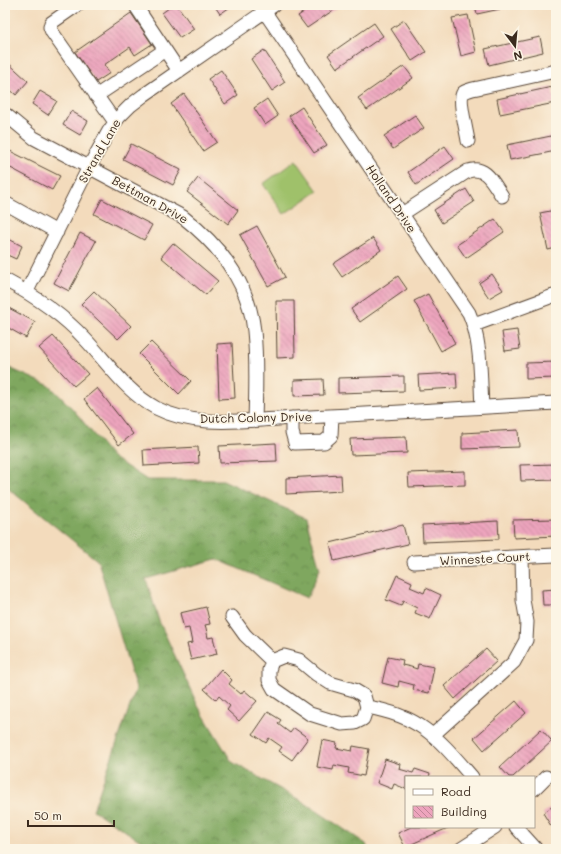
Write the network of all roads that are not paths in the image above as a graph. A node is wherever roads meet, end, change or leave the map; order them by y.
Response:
1 (77, 5) edge
2 (135, 5) edge
3 (267, 7) edge
4 (165, 50) junction
5 (179, 71) junction
6 (556, 71) edge
7 (96, 96) junction
8 (5, 114) edge
9 (115, 122) junction
10 (468, 141) dead end
11 (89, 167) junction
12 (502, 196) dead end
13 (5, 203) edge
14 (402, 214) junction
15 (56, 232) junction
16 (5, 280) edge
17 (27, 291) junction
18 (554, 296) dead end
19 (474, 325) junction
20 (556, 403) edge
21 (482, 407) junction
22 (332, 416) junction
23 (292, 418) junction
24 (256, 420) junction
25 (556, 555) edge
26 (522, 557) junction
27 (414, 562) dead end
28 (232, 617) dead end
29 (272, 661) junction
30 (368, 707) junction
31 (433, 735) junction
32 (471, 776) edge
33 (546, 778) dead end
34 (535, 788) edge
35 (493, 828) edge
36 (517, 828) edge
37 (461, 849) edge
38 (536, 849) edge

1 - 7 street
2 - 4 street
3 - 5 street, Strand Lane
3 - 14 street, Holland Drive
4 - 5 street
4 - 7 street
5 - 9 street, Strand Lane
6 - 10 street
7 - 9 street
8 - 11 street, Bettman Drive
9 - 11 street, Strand Lane
11 - 15 street, Strand Lane
11 - 24 street, Bettman Drive
12 - 14 street
13 - 15 street
14 - 19 street, Holland Drive
15 - 17 street, Strand Lane
16 - 17 street, Dutch Colony Drive
17 - 24 street, Dutch Colony Drive
18 - 19 street
19 - 21 street, Holland Drive
20 - 21 street, Dutch Colony Drive
21 - 22 street, Dutch Colony Drive
22 - 23 street, Dutch Colony Drive
22 - 23 street
23 - 24 street, Dutch Colony Drive
25 - 26 street, Winneste Court
26 - 27 street, Winneste Court
26 - 31 street
28 - 29 street
29 - 30 street
29 - 30 street
30 - 31 street
31 - 32 street
33 - 34 street
35 - 37 street
36 - 38 street

